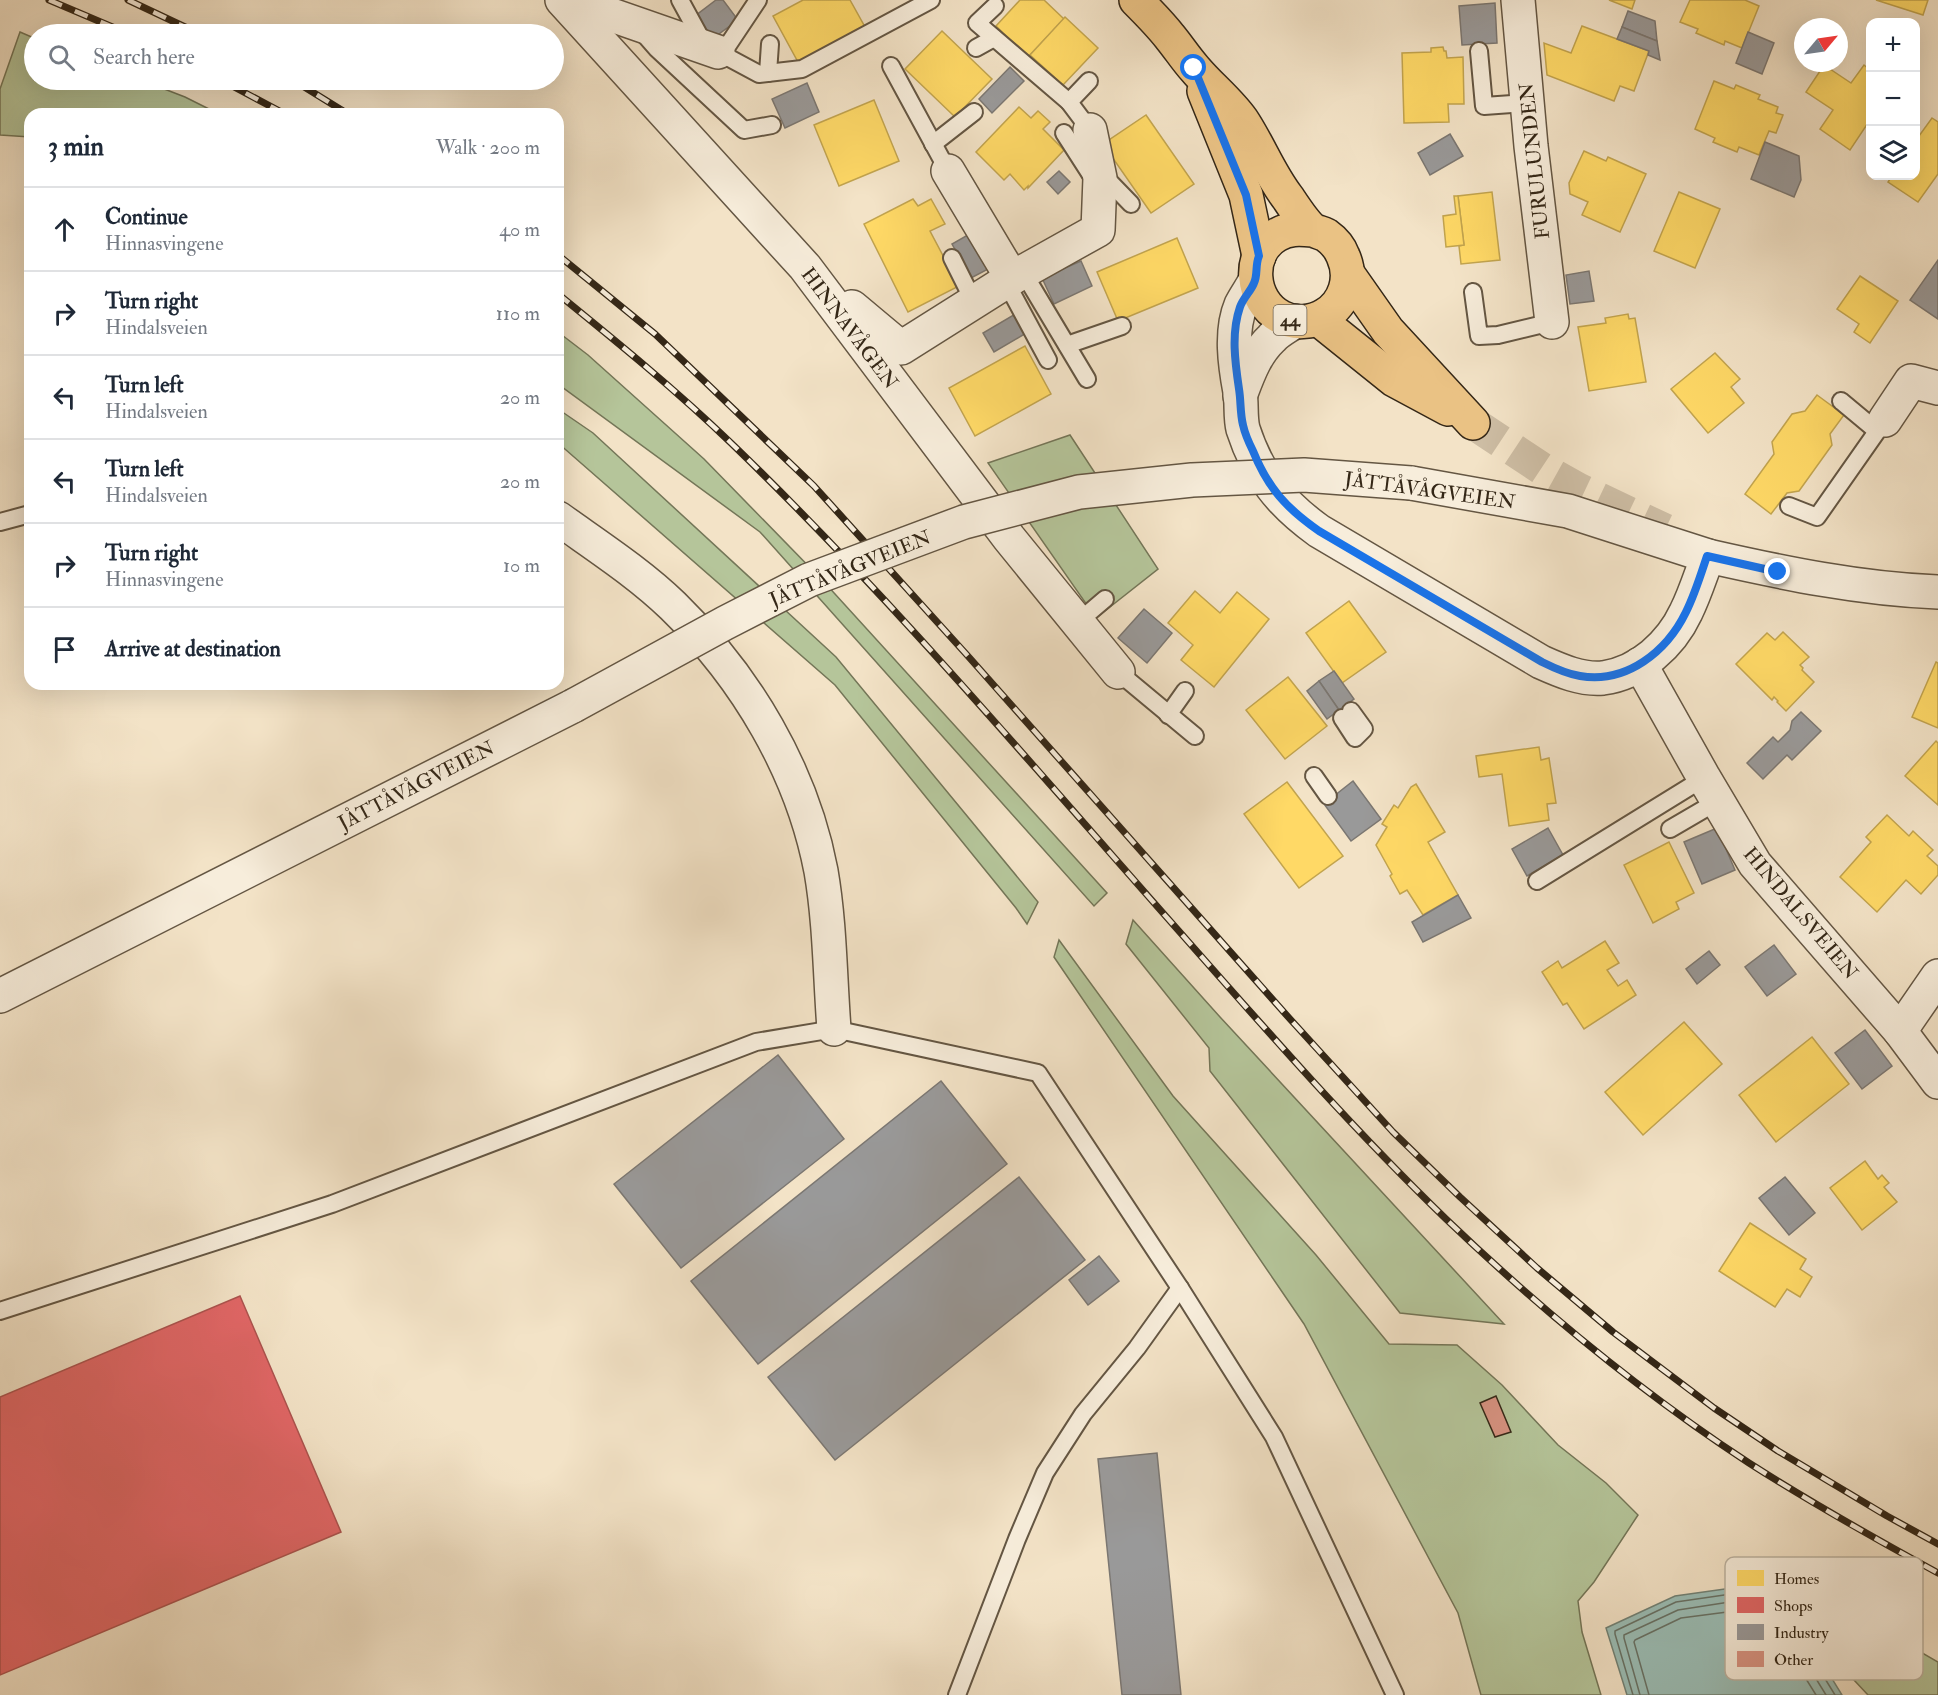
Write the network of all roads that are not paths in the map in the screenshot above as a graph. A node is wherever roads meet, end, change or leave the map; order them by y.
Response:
1 (562, 0) edge
2 (589, 0) edge
3 (680, 0) edge
4 (931, 0) edge
5 (1136, 0) edge
6 (1518, 0) edge
7 (751, 4) edge
8 (995, 6) dead end
9 (634, 23) junction
10 (994, 38) junction
11 (770, 44) dead end
12 (976, 48) dead end
13 (715, 51) junction
14 (1479, 51) dead end
15 (891, 66) dead end
16 (1194, 68) junction
17 (768, 73) junction
18 (1089, 81) dead end
19 (1069, 102) junction
20 (1527, 103) junction
21 (974, 112) dead end
22 (772, 125) dead end
23 (1077, 132) joint
24 (941, 157) junction
25 (1099, 179) junction
26 (1131, 204) dead end
27 (1313, 230) junction
28 (952, 258) dead end
29 (805, 267) junction
30 (1257, 269) junction
31 (1348, 274) junction
32 (1014, 277) junction
33 (1473, 292) dead end
34 (974, 302) junction
35 (1306, 320) junction
36 (1552, 322) joint
37 (1122, 326) dead end
38 (1067, 345) junction
39 (1048, 360) dead end
40 (1087, 379) dead end
41 (1938, 388) edge
42 (1240, 396) junction
43 (1841, 401) dead end
44 (1881, 425) junction
45 (1789, 506) dead end
46 (24, 516) edge
47 (0, 522) edge
48 (564, 522) edge
49 (1707, 556) junction
50 (1938, 592) edge
51 (1105, 599) dead end
52 (1078, 622) junction
53 (1640, 664) junction
54 (1118, 672) joint
55 (1185, 692) dead end
56 (1167, 715) junction
57 (1195, 736) dead end
58 (1314, 776) dead end
59 (1711, 789) junction
60 (1328, 796) dead end
61 (1670, 829) dead end
62 (1537, 881) dead end
63 (1938, 976) edge
64 (0, 996) edge
65 (834, 1029) junction
66 (1900, 1031) junction
67 (1938, 1082) edge
68 (1180, 1287) junction
69 (0, 1311) edge
70 (957, 1695) edge
71 (1395, 1695) edge

1 - 29 street, HINNAVÅGEN
2 - 9 street
3 - 13 lane
4 - 17 lane
5 - 16 main road, 44
6 - 20 street, FURULUNDEN
7 - 13 lane
8 - 10 lane
9 - 13 street
9 - 22 lane
10 - 12 lane
10 - 19 lane
11 - 17 lane
13 - 17 lane
14 - 20 lane
15 - 24 lane
16 - 27 main road, 44
16 - 30 main road, 44
18 - 19 lane
19 - 23 lane
20 - 36 street, FURULUNDEN
21 - 24 lane
23 - 25 street
24 - 32 street
25 - 26 lane
25 - 32 street
27 - 30 main road
27 - 31 main road, 44
28 - 34 lane
29 - 34 street
29 - 52 street, HINNAVÅGEN
30 - 35 main road, 44
30 - 42 street
31 - 35 main road, 44
31 - 35 main road, 44
32 - 34 street
32 - 38 lane
32 - 39 lane
33 - 36 lane
35 - 42 street
37 - 38 lane
38 - 40 lane
41 - 44 street
42 - 53 street
43 - 44 lane
44 - 45 lane
46 - 47 lane
48 - 65 street
49 - 50 street, JÅTTÅVÅGVEIEN
49 - 53 street
49 - 64 street, JÅTTÅVÅGVEIEN, bridge
51 - 52 lane
52 - 54 street, HINNAVÅGEN
53 - 59 street, HINDALSVEIEN
54 - 56 lane
55 - 56 lane
56 - 57 lane
58 - 60 lane
59 - 61 lane
59 - 62 lane
59 - 66 street, HINDALSVEIEN
63 - 66 street
65 - 68 lane
65 - 69 lane
66 - 67 street, HINDALSVEIEN
68 - 70 lane
68 - 71 lane

